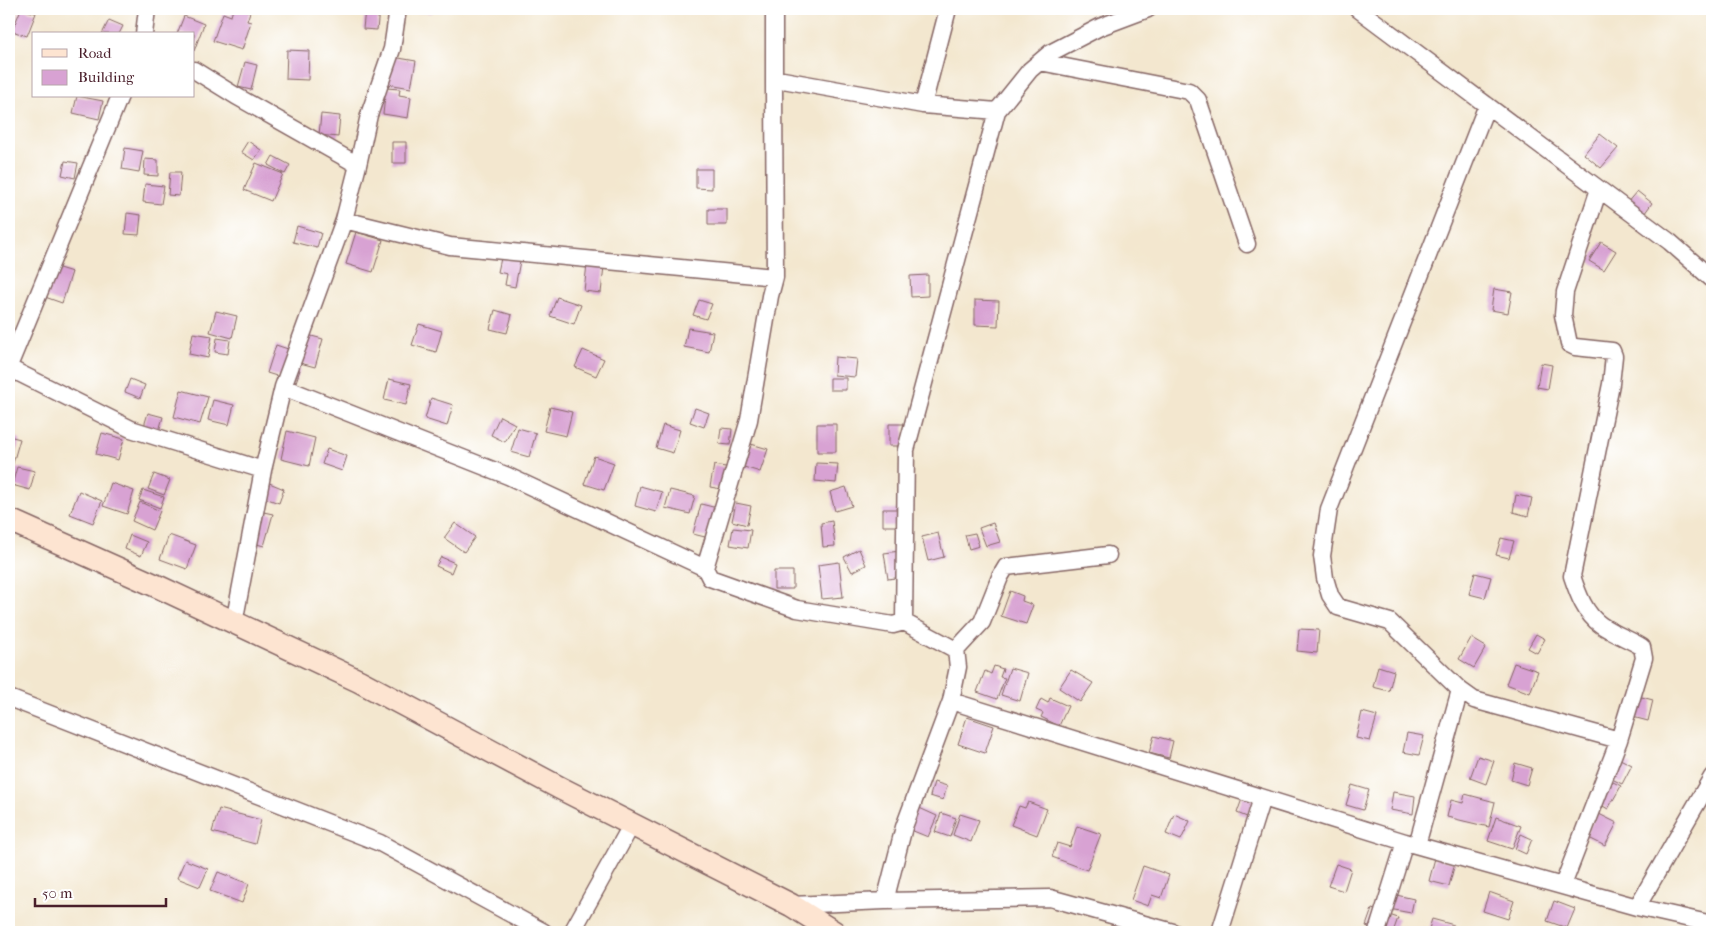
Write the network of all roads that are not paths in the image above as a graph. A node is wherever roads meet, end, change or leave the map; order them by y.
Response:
1 (398, 9) edge
2 (774, 9) edge
3 (948, 9) edge
4 (1148, 9) edge
5 (1358, 9) edge
6 (143, 11) edge
7 (144, 32) edge
8 (1040, 62) junction
9 (195, 71) edge
10 (774, 85) junction
11 (119, 98) edge
12 (923, 105) junction
13 (1487, 105) junction
14 (997, 111) junction
15 (358, 166) junction
16 (1599, 189) junction
17 (344, 220) junction
18 (1247, 244) dead end
19 (775, 277) junction
20 (1712, 279) edge
21 (9, 367) edge
22 (283, 387) junction
23 (263, 470) junction
24 (9, 520) edge
25 (1108, 556) dead end
26 (704, 568) junction
27 (234, 622) junction
28 (904, 622) junction
29 (956, 650) junction
30 (1460, 690) junction
31 (9, 698) edge
32 (951, 701) junction
33 (1619, 740) junction
34 (1712, 777) edge
35 (1262, 798) junction
36 (632, 824) junction
37 (1411, 843) junction
38 (1563, 885) junction
39 (885, 901) junction
40 (791, 905) junction
41 (1637, 906) junction
42 (1712, 924) edge
43 (544, 932) edge
44 (572, 932) edge
45 (834, 932) edge
46 (1173, 932) edge
47 (1220, 932) edge
48 (1377, 932) edge

1 - 15 street
2 - 10 street
3 - 12 street
4 - 8 street
5 - 13 street
6 - 7 street
8 - 14 street
8 - 18 street
9 - 15 street
10 - 12 street
10 - 19 street
11 - 21 street
12 - 14 street
13 - 16 street
13 - 30 street
14 - 28 street
15 - 17 street
16 - 20 street
16 - 33 street
17 - 19 street
17 - 22 street
19 - 26 street
21 - 23 street
22 - 23 street
22 - 26 street
23 - 27 street
24 - 27 main road
25 - 29 street
26 - 28 street
27 - 36 main road
28 - 29 street
29 - 32 street
30 - 33 street
30 - 37 street
31 - 43 street
32 - 35 street
32 - 39 street
33 - 38 street
34 - 41 street
35 - 37 street
35 - 47 street
36 - 40 main road
36 - 44 street
37 - 38 street
37 - 48 street
38 - 41 street
39 - 40 street
39 - 46 street
40 - 45 main road
41 - 42 street

